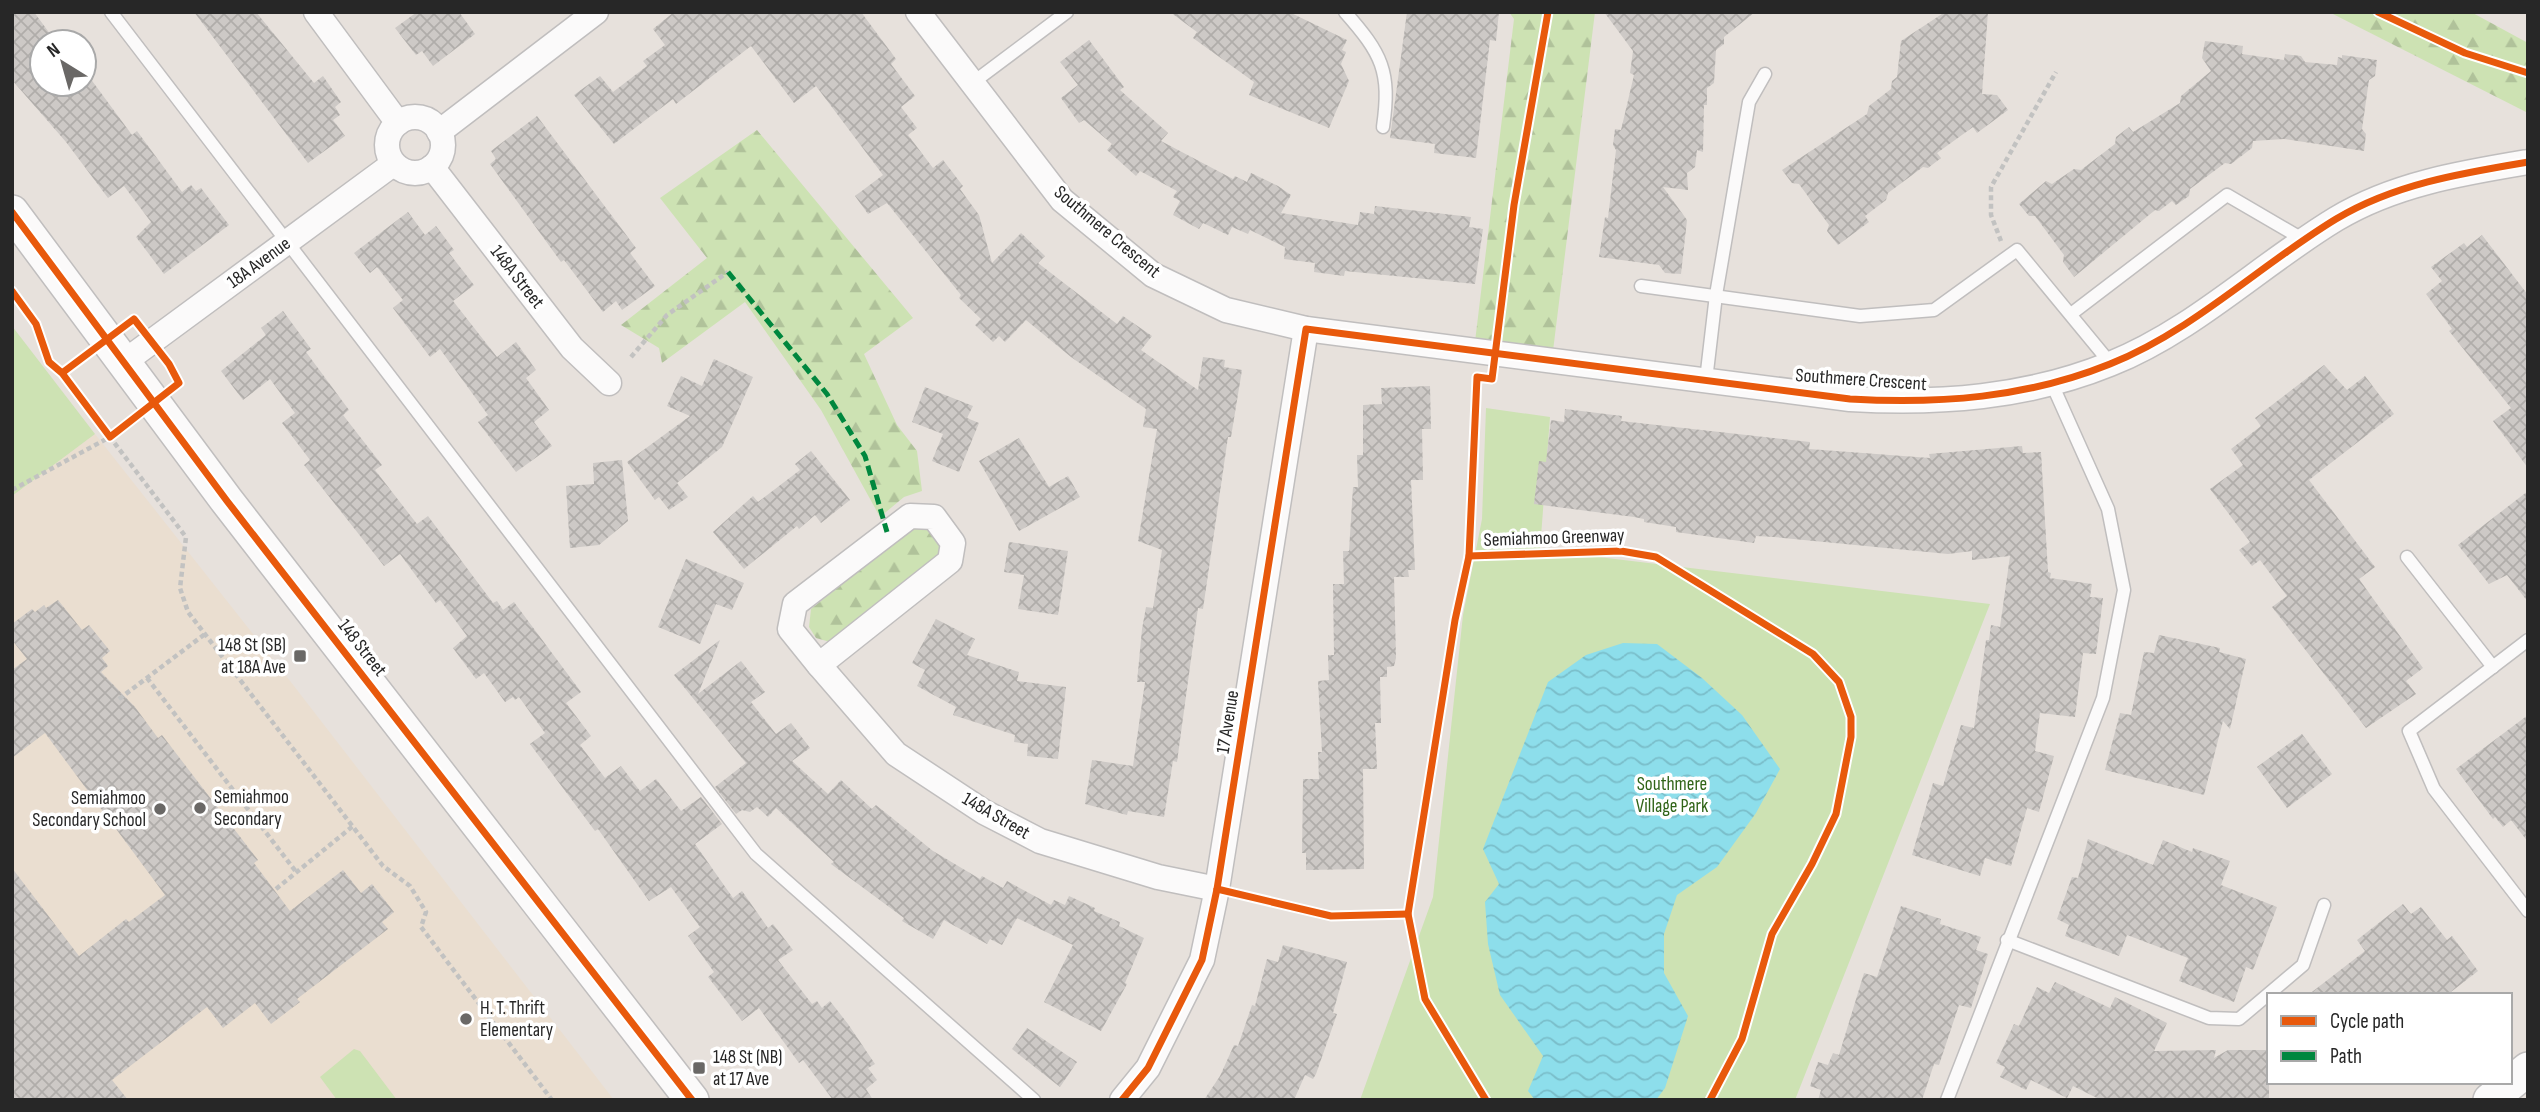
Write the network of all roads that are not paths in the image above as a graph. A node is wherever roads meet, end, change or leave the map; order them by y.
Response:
1 (111, 12) edge
2 (316, 12) edge
3 (596, 12) edge
4 (918, 12) edge
5 (1067, 12) edge
6 (1345, 12) edge
7 (1766, 74) dead end
8 (971, 84) junction
9 (398, 123) junction
10 (1383, 127) dead end
11 (439, 132) junction
12 (2528, 162) edge
13 (393, 164) junction
14 (432, 167) junction
15 (12, 212) edge
16 (2304, 240) junction
17 (285, 243) junction
18 (1641, 286) dead end
19 (1716, 295) junction
20 (2071, 314) junction
21 (1306, 329) junction
22 (124, 362) junction
23 (2111, 364) junction
24 (1706, 380) junction
25 (609, 383) dead end
26 (2052, 384) junction
27 (2407, 557) dead end
28 (2528, 640) edge
29 (819, 666) junction
30 (2493, 667) junction
31 (1217, 889) junction
32 (2324, 905) dead end
33 (2528, 911) edge
34 (2007, 940) junction
35 (2270, 993) edge
36 (2267, 996) edge
37 (2528, 1069) edge
38 (2512, 1082) edge
39 (2510, 1084) edge
40 (692, 1100) edge
41 (1034, 1100) edge
42 (1122, 1100) edge
43 (1947, 1100) edge
44 (2490, 1100) edge

1 - 17 lane
2 - 9 street
3 - 11 street
4 - 8 street, Southmere Crescent
5 - 8 lane
6 - 10 lane
7 - 19 lane
8 - 21 street, Southmere Crescent
9 - 11 street
9 - 13 street
11 - 14 street
12 - 16 street, Southmere Crescent
13 - 14 street
13 - 17 street, 18A Avenue
14 - 25 street, 148A Street
15 - 22 main road, 148 Street
16 - 20 lane
16 - 23 street, Southmere Crescent
17 - 22 street, 18A Avenue
17 - 41 lane
18 - 19 lane
19 - 20 lane
19 - 24 lane
20 - 23 lane
21 - 24 street, Southmere Crescent
21 - 31 street, 17 Avenue
22 - 40 main road, 148 Street
23 - 26 street, Southmere Crescent
24 - 26 street, Southmere Crescent
26 - 34 lane
27 - 30 lane
28 - 30 lane
29 - 29 street, 148A Street
29 - 31 street, 148A Street
30 - 33 lane
31 - 42 street, 17 Avenue
32 - 35 lane
34 - 36 lane
34 - 43 lane
37 - 38 main road
39 - 44 main road

